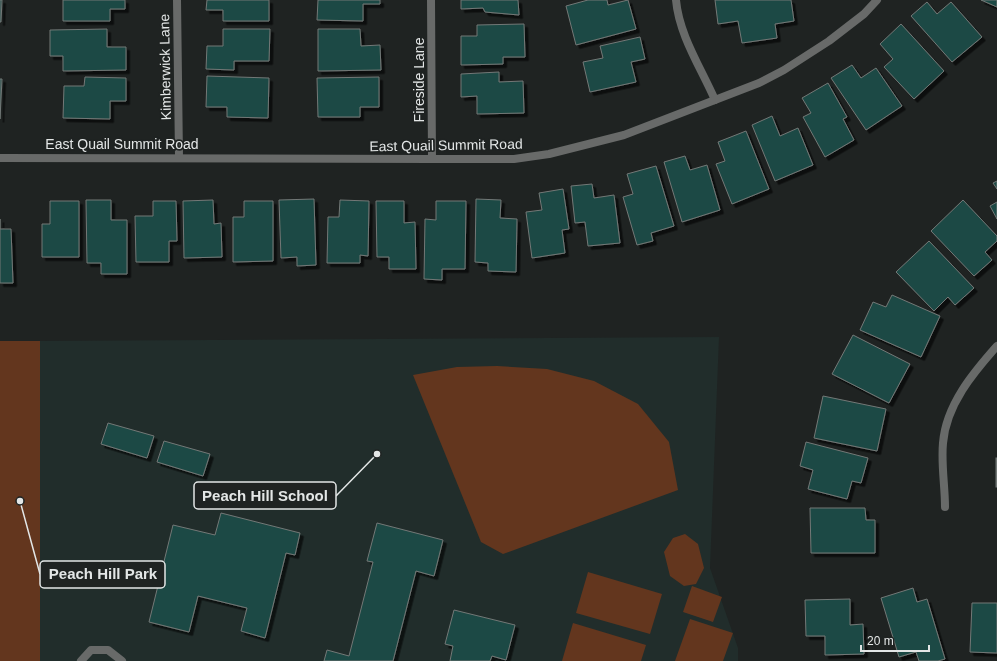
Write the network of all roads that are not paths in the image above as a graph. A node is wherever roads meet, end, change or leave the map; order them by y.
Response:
1 (177, 0) edge
2 (431, 0) edge
3 (676, 0) edge
4 (877, 0) edge
5 (715, 100) junction
6 (179, 157) junction
7 (0, 158) edge
8 (432, 159) junction
9 (997, 346) edge
10 (945, 507) dead end
11 (81, 661) edge
12 (122, 661) edge

1 - 6 street, Kimberwick Lane
2 - 8 street, Fireside Lane
3 - 5 street
4 - 5 street, East Quail Summit Road
5 - 8 street, East Quail Summit Road
6 - 7 street, East Quail Summit Road
6 - 8 street, East Quail Summit Road
9 - 10 street
11 - 12 street

